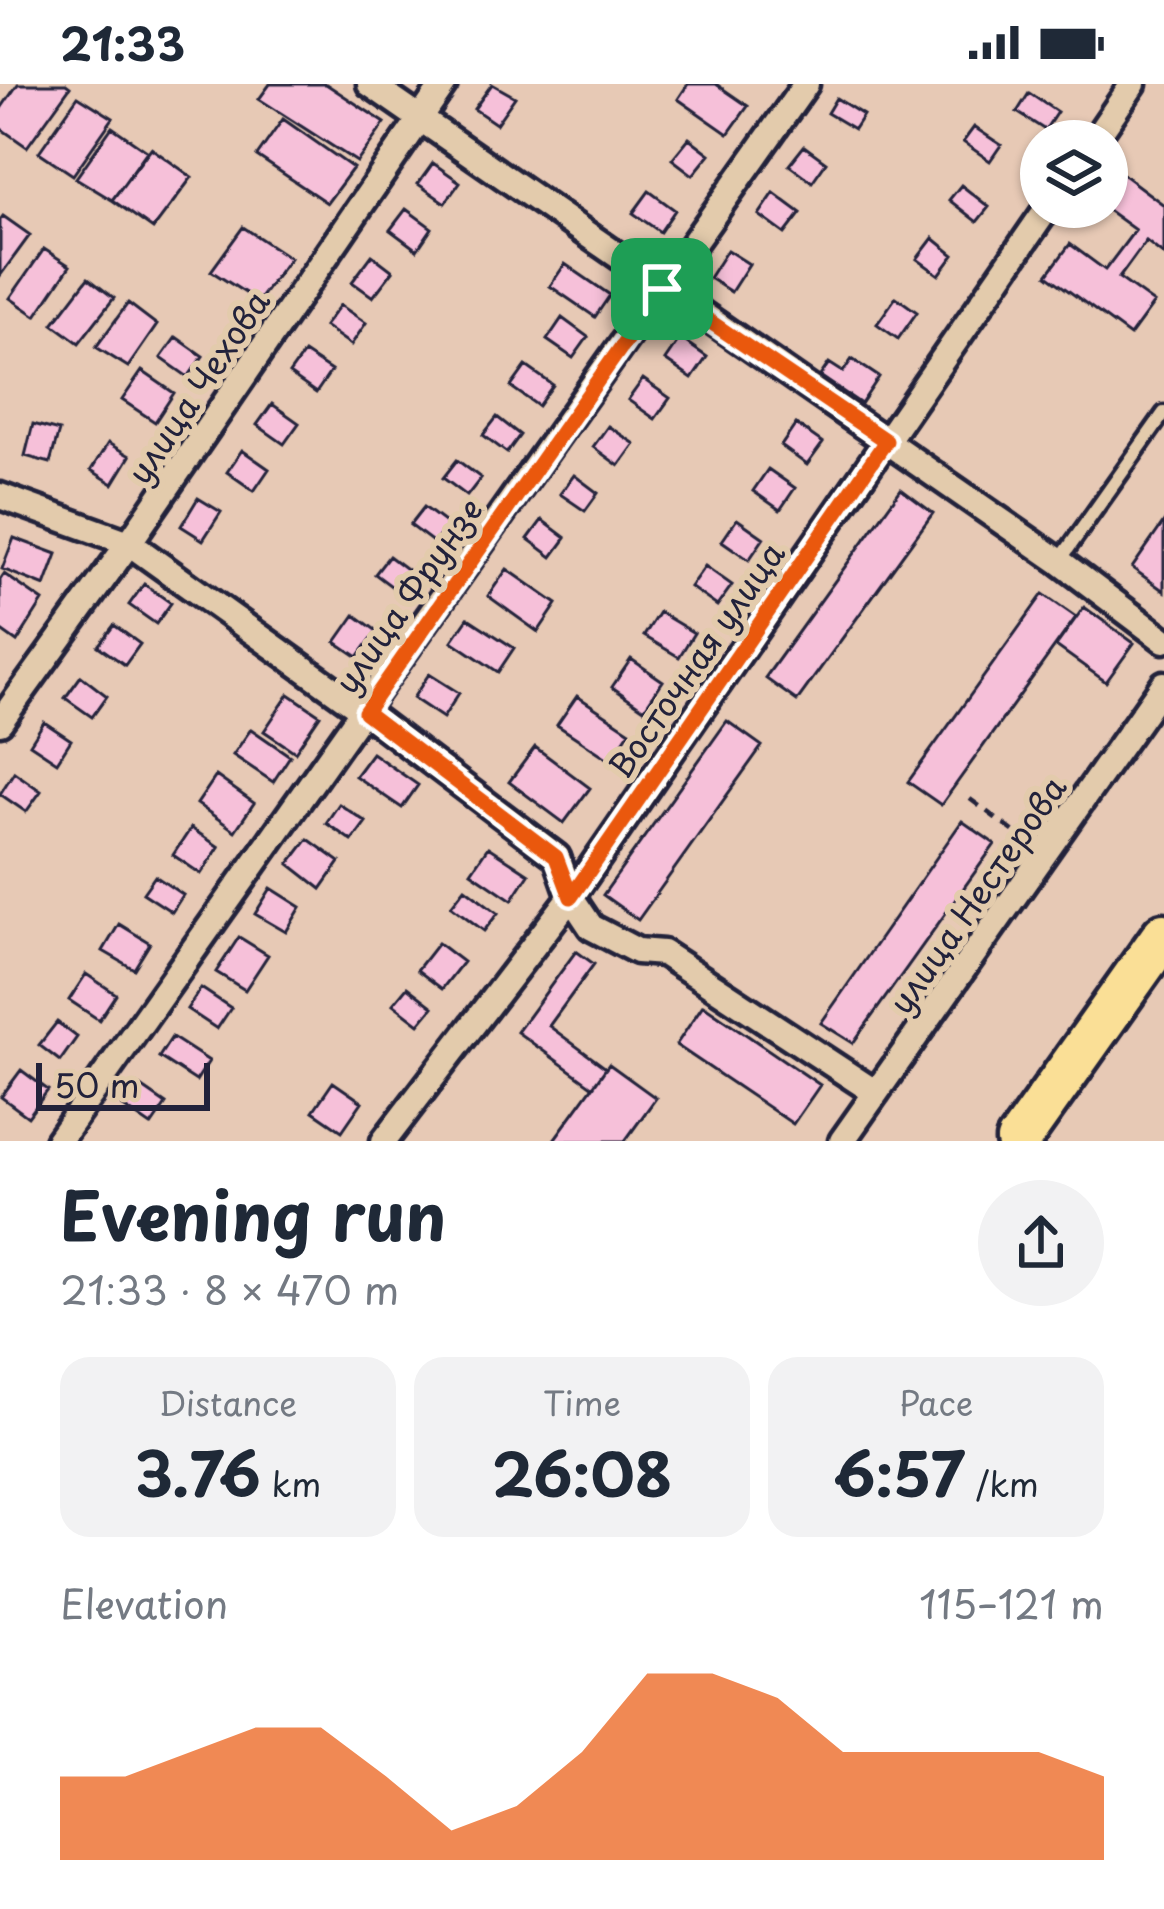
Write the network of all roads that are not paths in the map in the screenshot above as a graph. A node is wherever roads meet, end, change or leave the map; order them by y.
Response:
1 (370, 84) edge
2 (444, 84) edge
3 (806, 84) edge
4 (1133, 84) edge
5 (418, 120) junction
6 (1108, 120) edge
7 (1033, 228) edge
8 (662, 289) junction
9 (1164, 413) edge
10 (886, 441) junction
11 (0, 496) edge
12 (129, 543) junction
13 (1059, 561) junction
14 (1164, 640) edge
15 (1164, 684) edge
16 (365, 712) junction
17 (0, 722) edge
18 (571, 897) junction
19 (1164, 935) edge
20 (876, 1093) junction
21 (58, 1141) edge
22 (385, 1141) edge
23 (842, 1141) edge
24 (1018, 1141) edge

1 - 5 street
2 - 5 street, улица Чехова
3 - 8 street, улица Фрунзе
4 - 6 street
5 - 8 street
5 - 12 street, улица Чехова
7 - 10 street, Восточная улица
8 - 10 street
8 - 16 street, улица Фрунзе
9 - 13 lane
10 - 13 street
10 - 18 street, Восточная улица
11 - 12 street
12 - 16 street
12 - 17 street, улица Чехова
13 - 14 street
15 - 20 street, улица Нестерова
16 - 18 street
16 - 21 street, улица Фрунзе
18 - 20 street
18 - 22 street, Восточная улица
19 - 24 highway
20 - 23 street, улица Нестерова

